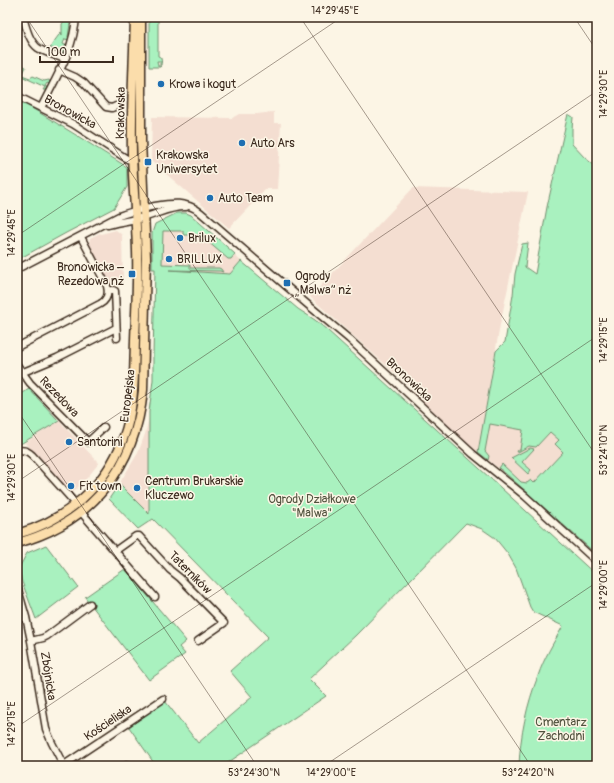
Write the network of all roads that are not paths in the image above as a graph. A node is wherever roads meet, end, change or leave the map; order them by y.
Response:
1 (23, 17) edge
2 (76, 17) edge
3 (135, 17) edge
4 (142, 17) edge
5 (64, 59) junction
6 (60, 70) junction
7 (17, 96) edge
8 (116, 106) dead end
9 (41, 108) junction
10 (133, 160) junction
11 (144, 208) junction
12 (135, 214) junction
13 (204, 215) junction
14 (145, 217) junction
15 (81, 236) junction
16 (17, 269) edge
17 (108, 291) junction
18 (116, 328) junction
19 (117, 338) dead end
20 (17, 347) edge
21 (17, 365) edge
22 (21, 372) junction
23 (104, 427) dead end
24 (17, 451) edge
25 (76, 504) junction
26 (81, 512) junction
27 (17, 534) edge
28 (17, 543) edge
29 (115, 551) junction
30 (597, 562) edge
31 (17, 586) edge
32 (155, 597) dead end
33 (90, 604) dead end
34 (26, 617) junction
35 (17, 620) edge
36 (32, 641) junction
37 (198, 641) dead end
38 (163, 699) dead end
39 (64, 766) edge

1 - 5 street
2 - 5 street
3 - 10 main road, Krakowska
4 - 11 main road, Krakowska
5 - 6 street
6 - 8 street, Krakowska
6 - 9 street
7 - 9 street, Bronowicka
9 - 10 street, Bronowicka
10 - 12 main road, Krakowska
11 - 12 street
11 - 13 street, Bronowicka
11 - 14 main road, Krakowska
12 - 14 street
12 - 15 street
12 - 25 main road, Europejska
13 - 14 street, Bronowicka
13 - 30 street, Bronowicka
14 - 26 main road, Europejska
15 - 16 street
15 - 17 street
17 - 18 street
17 - 20 street
18 - 19 street
18 - 22 street
21 - 22 street, Rezedowa
22 - 23 street, Rezedowa
24 - 25 street
25 - 27 main road, Europejska
26 - 28 main road, Europejska
26 - 29 street
29 - 32 street
29 - 37 street, Taterników
31 - 34 street, Zbójnicka
33 - 36 street
34 - 35 street
34 - 36 street, Zbójnicka
36 - 39 street, Zbójnicka
38 - 39 street, Kościeliska

